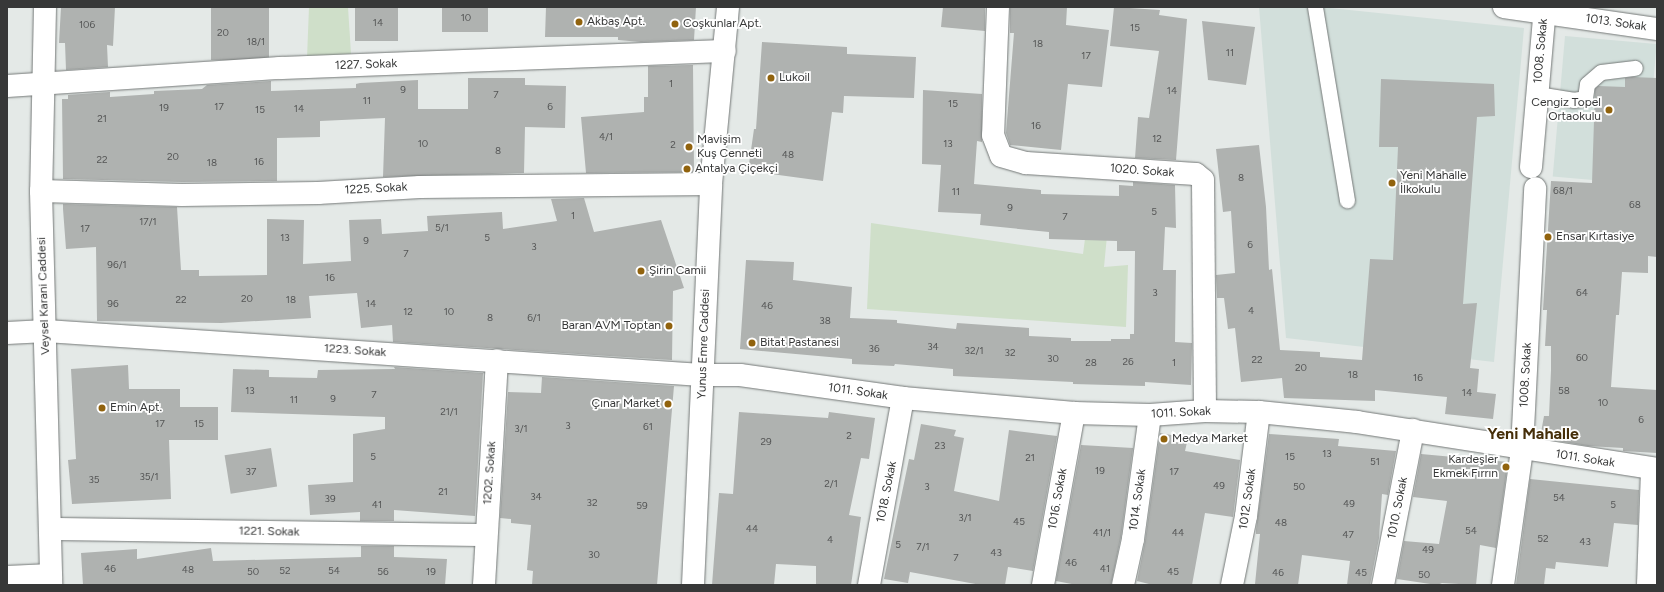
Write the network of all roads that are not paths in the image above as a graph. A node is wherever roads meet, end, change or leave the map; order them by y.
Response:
1 (45, 7) edge
2 (728, 7) edge
3 (998, 7) edge
4 (1315, 7) edge
5 (1504, 7) edge
6 (1544, 10) edge
7 (1657, 29) edge
8 (725, 51) junction
9 (1635, 68) dead end
10 (42, 85) junction
11 (7, 86) edge
12 (1537, 94) junction
13 (1531, 167) dead end
14 (711, 184) junction
15 (1535, 188) dead end
16 (41, 191) junction
17 (1347, 200) dead end
18 (46, 331) junction
19 (7, 332) edge
20 (497, 360) junction
21 (702, 375) junction
22 (903, 398) junction
23 (1205, 410) junction
24 (1259, 412) junction
25 (1074, 413) junction
26 (1150, 415) junction
27 (1413, 430) junction
28 (1522, 449) junction
29 (1654, 469) edge
30 (51, 529) junction
31 (486, 536) junction
32 (7, 577) edge
33 (51, 580) edge
34 (484, 585) edge
35 (693, 585) edge
36 (870, 585) edge
37 (1043, 585) edge
38 (1123, 585) edge
39 (1232, 585) edge
40 (1383, 585) edge
41 (1503, 585) edge
42 (1648, 585) edge

1 - 10 street, Veysel Karani Caddesi
2 - 8 street, Yunus Emre Caddesi
3 - 23 street, 1020. Sokak
4 - 17 lane
5 - 6 street, 1013. Sokak
6 - 7 street, 1013. Sokak
6 - 12 street, 1008. Sokak
8 - 10 street, 1227. Sokak
8 - 14 street, Yunus Emre Caddesi
9 - 12 lane
10 - 11 street, 1227. Sokak
10 - 16 street, Veysel Karani Caddesi
12 - 13 street, 1008. Sokak
14 - 16 street, 1225. Sokak
14 - 21 street, Yunus Emre Caddesi
15 - 28 street, 1008. Sokak
16 - 18 street, Veysel Karani Caddesi
18 - 19 street, 1223. Sokak
18 - 20 street, 1223. Sokak
18 - 30 street, Veysel Karani Caddesi
20 - 21 street, 1223. Sokak
20 - 31 street, 1202. Sokak
21 - 22 street, 1011. Sokak
21 - 35 street, Yunus Emre Caddesi
22 - 25 street, 1011. Sokak
22 - 36 street, 1018. Sokak
23 - 24 street, 1011. Sokak
23 - 26 street, 1011. Sokak
24 - 27 street, 1011. Sokak
24 - 39 street, 1012. Sokak
25 - 26 street, 1011. Sokak
25 - 37 street, 1016. Sokak
26 - 38 street, 1014. Sokak
27 - 28 street, 1011. Sokak
27 - 40 street, 1010. Sokak
28 - 29 street, 1011. Sokak
28 - 41 street, 1008. Sokak
29 - 42 street
30 - 31 street, 1221. Sokak
30 - 33 street, Veysel Karani Caddesi
31 - 34 street, 1202. Sokak
32 - 33 street

